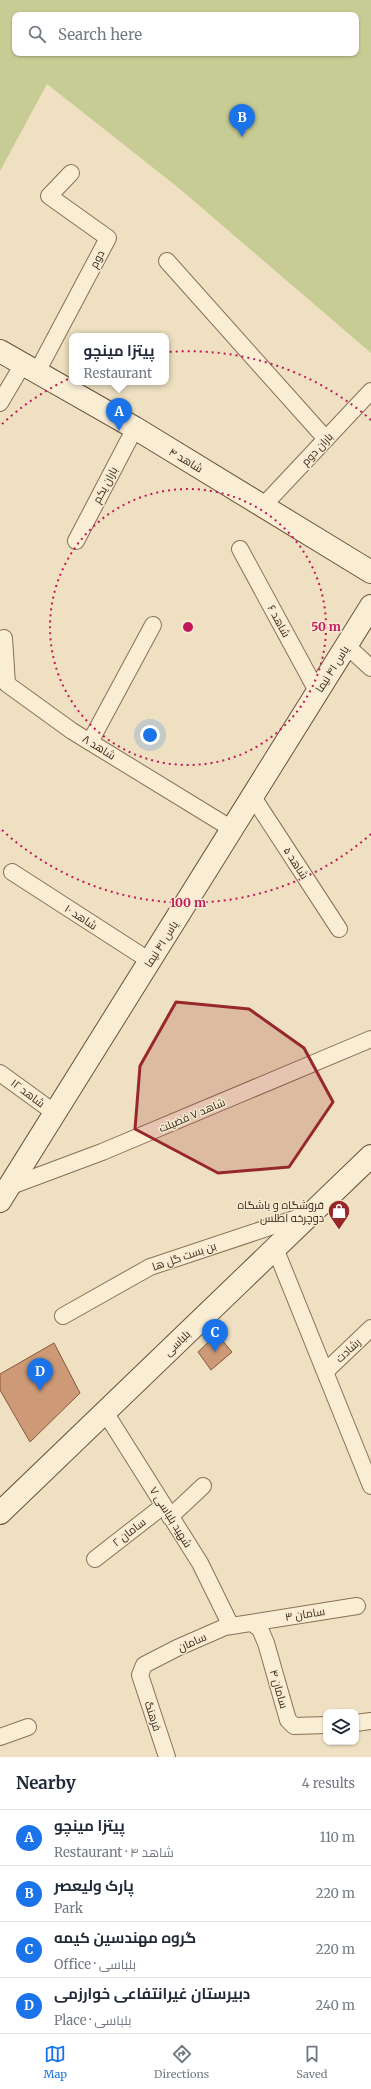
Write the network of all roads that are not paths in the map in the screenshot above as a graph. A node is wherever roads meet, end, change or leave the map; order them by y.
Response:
1 (71, 173) dead end
2 (167, 261) dead end
3 (0, 351) edge
4 (30, 368) junction
5 (371, 391) edge
6 (0, 403) edge
7 (135, 428) junction
8 (326, 439) junction
9 (263, 506) junction
10 (76, 541) dead end
11 (240, 549) dead end
12 (371, 572) edge
13 (371, 606) edge
14 (153, 625) dead end
15 (4, 638) dead end
16 (347, 646) junction
17 (371, 668) edge
18 (318, 693) junction
19 (90, 742) junction
20 (253, 797) junction
21 (232, 830) junction
22 (12, 872) dead end
23 (339, 929) dead end
24 (150, 961) junction
25 (371, 1039) edge
26 (0, 1073) edge
27 (55, 1113) junction
28 (371, 1156) edge
29 (5, 1193) edge
30 (312, 1213) junction
31 (275, 1248) junction
32 (63, 1316) dead end
33 (371, 1328) edge
34 (326, 1371) junction
35 (105, 1412) junction
36 (203, 1486) dead end
37 (371, 1486) edge
38 (167, 1511) junction
39 (0, 1513) edge
40 (94, 1559) dead end
41 (357, 1606) dead end
42 (252, 1623) junction
43 (231, 1626) junction
44 (140, 1675) joint
45 (371, 1721) edge
46 (359, 1722) edge
47 (323, 1726) edge
48 (28, 1727) dead end
49 (0, 1737) edge
50 (167, 1757) edge

1 - 4 street, دوم
2 - 8 street
3 - 4 street, شاهد ۴
4 - 6 street
4 - 7 street, شاهد ۴
5 - 8 street, باران دوم
7 - 9 street, شاهد ۴
7 - 10 street, باران یکم
8 - 9 street, باران دوم
9 - 12 street, شاهد ۴
11 - 18 street, شاهد ۶
13 - 16 street, یاس ۴۱ نیما
14 - 19 street
15 - 19 street, شاهد ۸
16 - 17 street
16 - 18 street, یاس ۴۱ نیما
18 - 20 street, یاس ۴۱ نیما
19 - 21 street, شاهد ۸
20 - 21 street, یاس ۴۱ نیما
20 - 23 street, شاهد ۵
21 - 24 street, یاس ۴۱ نیما
22 - 24 street, شاهد ۱۰
24 - 27 street, یاس ۴۱ نیما
25 - 29 street, شاهد ۷ فضیلت
26 - 27 street, شاهد ۱۲
27 - 29 street, یاس ۴۱ نیما
28 - 30 street, بلباسی
30 - 31 street, بلباسی
30 - 32 street, بن بست گل ها
31 - 34 street
31 - 35 street, بلباسی
33 - 34 street, رشادت
34 - 37 street
35 - 38 street, شهید بلباسی ۷
35 - 39 street, بلباسی
36 - 38 street, سامان ۲
38 - 40 street, سامان ۲
38 - 43 street, شهید بلباسی ۷
41 - 42 street, سامان ۳
42 - 43 street, سامان
42 - 47 street, سامان ۴
43 - 44 street, سامان
44 - 50 street, فرهنگ
45 - 46 street
48 - 49 street

